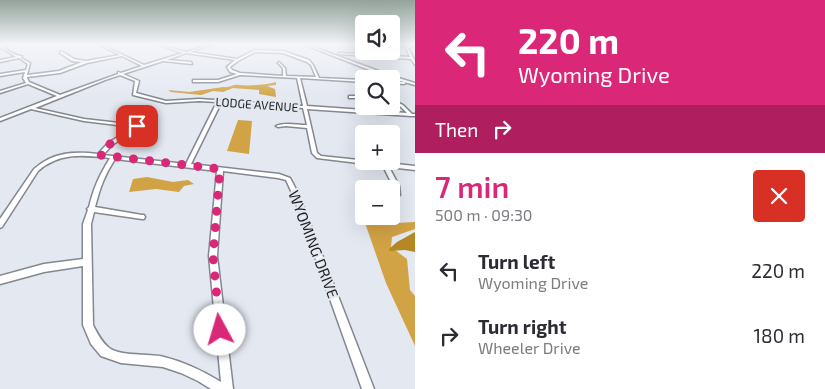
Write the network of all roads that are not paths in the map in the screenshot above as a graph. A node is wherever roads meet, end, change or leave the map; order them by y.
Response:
1 (27, 62) edge
2 (86, 62) edge
3 (137, 62) edge
4 (153, 62) edge
5 (182, 62) edge
6 (235, 62) edge
7 (309, 62) edge
8 (353, 62) edge
9 (191, 63) dead end
10 (279, 63) dead end
11 (143, 65) junction
12 (27, 71) junction
13 (119, 73) junction
14 (240, 74) junction
15 (0, 75) edge
16 (26, 76) junction
17 (285, 77) junction
18 (298, 77) junction
19 (318, 78) junction
20 (355, 80) edge
21 (194, 81) dead end
22 (28, 83) junction
23 (400, 83) edge
24 (415, 84) edge
25 (0, 92) edge
26 (60, 96) junction
27 (350, 97) dead end
28 (355, 97) edge
29 (220, 102) junction
30 (400, 105) edge
31 (30, 108) junction
32 (305, 108) junction
33 (413, 115) edge
34 (154, 116) dead end
35 (0, 120) edge
36 (137, 126) junction
37 (278, 126) dead end
38 (308, 127) junction
39 (100, 155) junction
40 (114, 157) junction
41 (355, 161) edge
42 (188, 165) junction
43 (400, 166) edge
44 (415, 168) edge
45 (220, 169) junction
46 (90, 209) junction
47 (2, 217) edge
48 (142, 217) dead end
49 (0, 225) edge
50 (86, 262) junction
51 (0, 280) edge
52 (221, 389) edge
53 (227, 389) edge
54 (368, 389) edge

1 - 12 street
2 - 16 street
3 - 11 street
4 - 11 street
5 - 9 street
6 - 14 street
7 - 19 street
8 - 24 street
10 - 17 street
11 - 13 street
12 - 15 street
12 - 16 street
13 - 26 street
13 - 29 street, LODGE AVENUE
14 - 17 street
14 - 21 street
16 - 22 street
17 - 18 street
18 - 19 street
18 - 32 street
19 - 20 street
22 - 25 street
22 - 26 street
23 - 24 street
26 - 31 street
27 - 28 street
29 - 32 street, LODGE AVENUE
29 - 42 street
30 - 33 street
31 - 35 street
31 - 36 street
32 - 33 street, LODGE AVENUE
32 - 38 street
34 - 36 street
36 - 39 street
37 - 38 street
38 - 41 street
39 - 40 street, WYOMING DRIVE
39 - 47 street, WYOMING DRIVE
40 - 42 street, WYOMING DRIVE
40 - 46 street
42 - 45 street, WYOMING DRIVE
43 - 44 street
45 - 53 street
45 - 54 street, WYOMING DRIVE
46 - 48 street
46 - 50 street
47 - 49 street, WYOMING DRIVE
50 - 51 street
50 - 52 street

